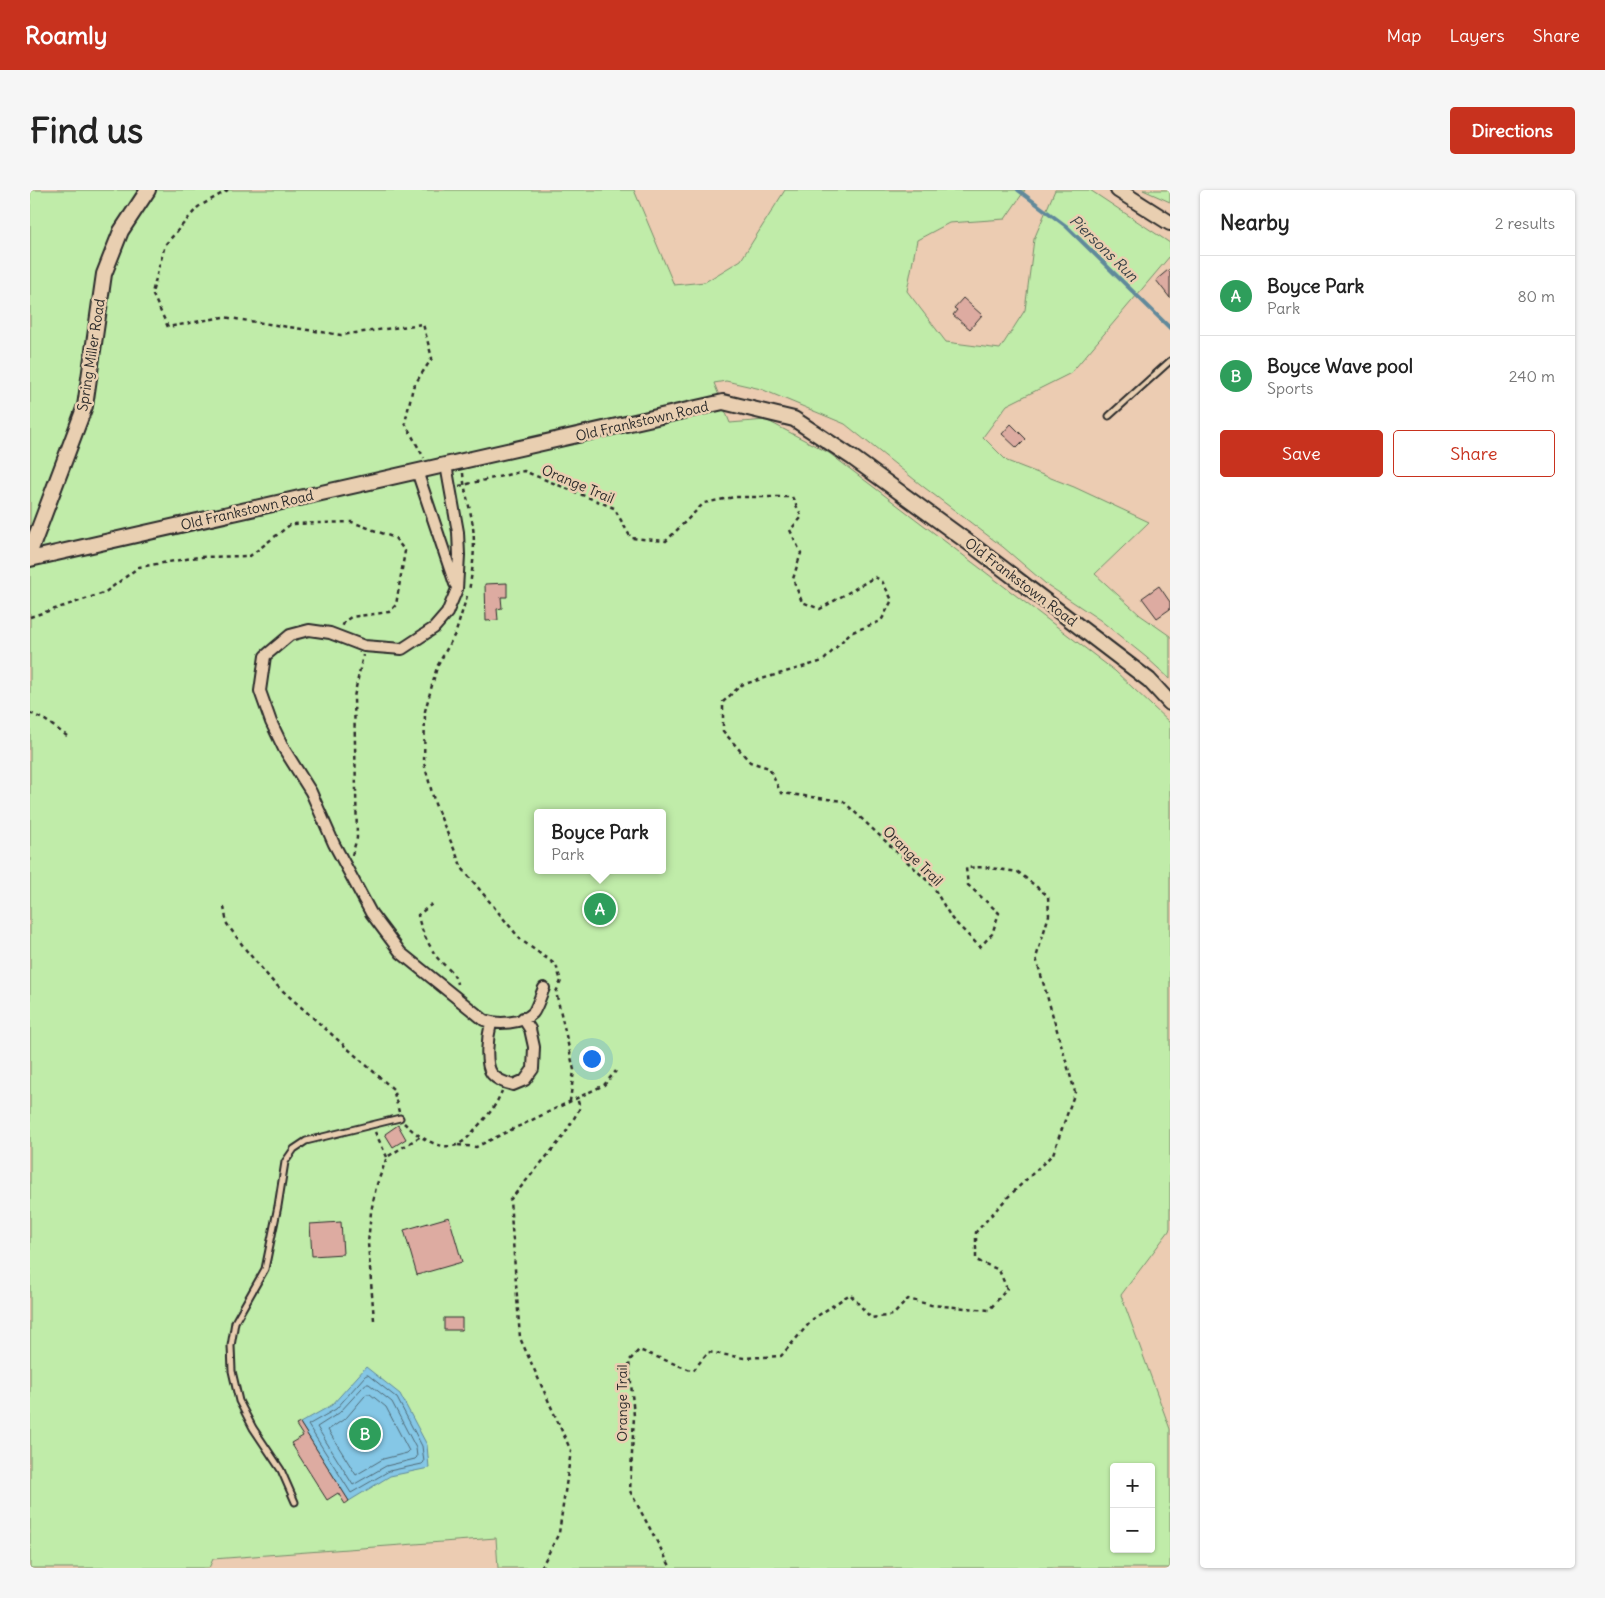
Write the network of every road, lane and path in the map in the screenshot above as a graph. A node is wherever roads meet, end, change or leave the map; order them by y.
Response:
1 (148, 190) edge
2 (228, 190) edge
3 (1118, 190) edge
4 (1170, 223) edge
5 (1170, 361) edge
6 (1109, 416) dead end
7 (464, 461) junction
8 (446, 465) junction
9 (423, 470) junction
10 (464, 485) junction
11 (450, 488) junction
12 (30, 552) edge
13 (30, 558) edge
14 (456, 588) junction
15 (30, 617) edge
16 (338, 636) junction
17 (364, 646) junction
18 (1170, 703) edge
19 (30, 713) edge
20 (68, 736) dead end
21 (348, 870) junction
22 (432, 904) dead end
23 (224, 907) dead end
24 (544, 988) dead end
25 (454, 995) junction
26 (523, 1018) junction
27 (491, 1023) junction
28 (616, 1071) dead end
29 (506, 1083) junction
30 (577, 1098) junction
31 (570, 1101) junction
32 (400, 1118) junction
33 (371, 1125) junction
34 (421, 1136) junction
35 (457, 1145) junction
36 (387, 1157) junction
37 (374, 1320) dead end
38 (295, 1502) dead end
39 (541, 1568) edge
40 (671, 1568) edge

1 - 12 street, Spring Miller Road
2 - 9 path
3 - 4 street
5 - 6 lane
7 - 8 street, Old Frankstown Road
7 - 10 path
7 - 18 street, Old Frankstown Road
8 - 9 street, Old Frankstown Road
8 - 11 street
9 - 13 street, Old Frankstown Road
9 - 14 street
10 - 11 path, Orange Trail
10 - 31 path
10 - 40 path, Orange Trail
11 - 14 street
14 - 17 street
15 - 16 path
16 - 17 street
16 - 21 street
17 - 21 path
19 - 20 path
21 - 25 street
22 - 25 path
23 - 32 path
24 - 26 street
25 - 27 street
26 - 27 street
26 - 29 street
27 - 29 street
28 - 30 path
29 - 35 path
30 - 31 path
30 - 39 path
31 - 35 path
32 - 33 lane
32 - 34 path
33 - 36 path
33 - 38 lane
34 - 35 path
34 - 36 path
36 - 37 path

